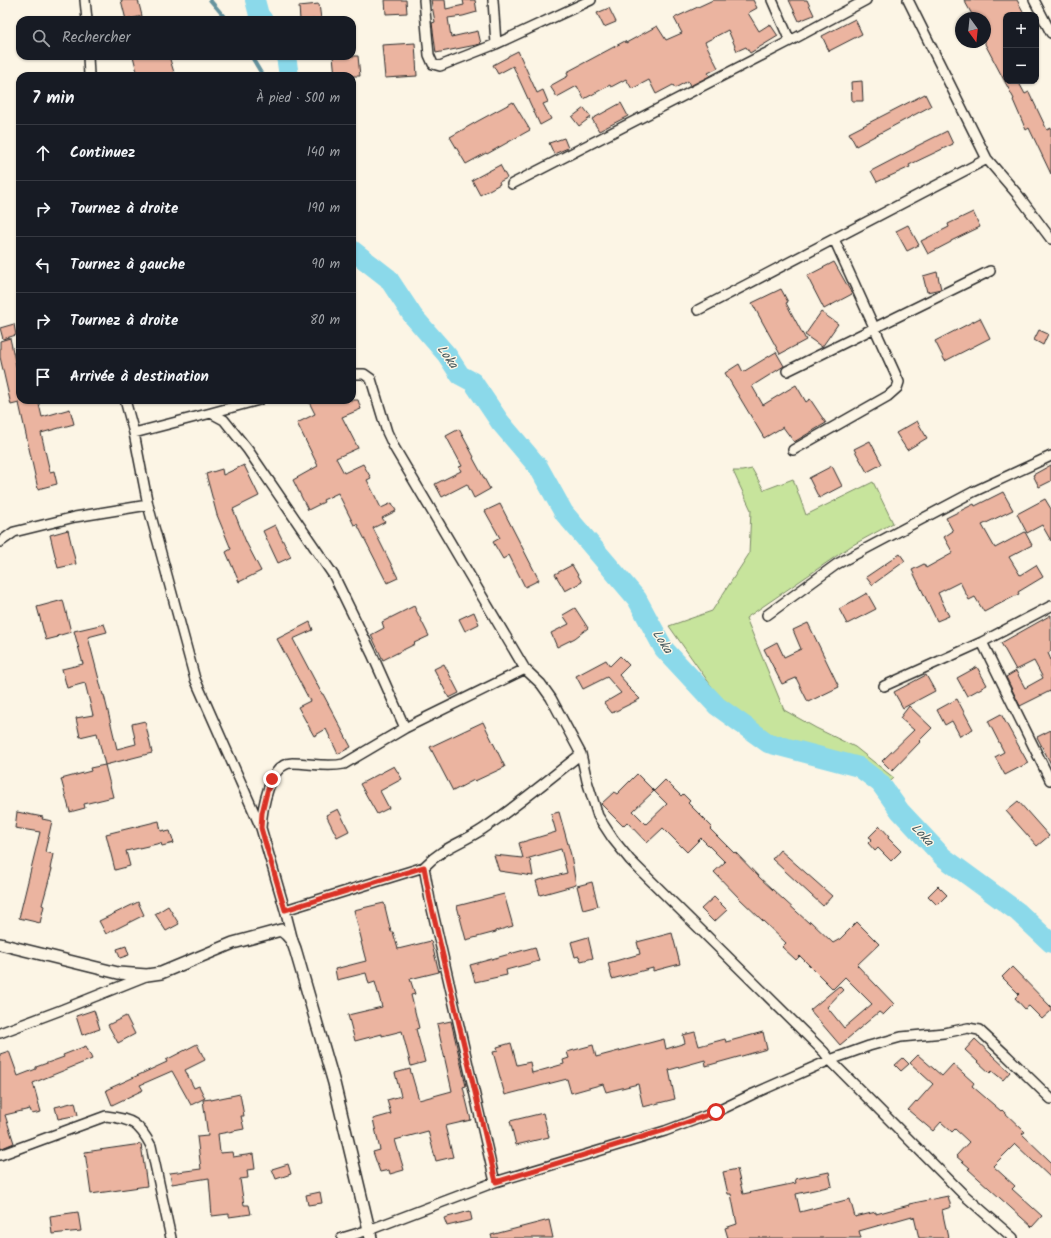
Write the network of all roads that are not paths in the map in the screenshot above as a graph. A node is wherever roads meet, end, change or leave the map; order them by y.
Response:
1 (85, 0) edge
2 (424, 0) edge
3 (493, 0) edge
4 (591, 0) edge
5 (772, 0) edge
6 (866, 0) edge
7 (908, 0) edge
8 (1034, 0) edge
9 (87, 16) edge
10 (1051, 33) edge
11 (790, 41) junction
12 (496, 44) junction
13 (88, 60) edge
14 (89, 72) edge
15 (987, 159) junction
16 (512, 184) dead end
17 (834, 239) junction
18 (1051, 239) edge
19 (990, 271) dead end
20 (698, 310) dead end
21 (875, 327) junction
22 (787, 370) dead end
23 (356, 374) edge
24 (126, 404) edge
25 (244, 404) edge
26 (211, 413) junction
27 (134, 433) junction
28 (793, 450) dead end
29 (1051, 456) edge
30 (148, 505) junction
31 (0, 542) edge
32 (1051, 606) edge
33 (767, 615) dead end
34 (982, 642) junction
35 (525, 669) junction
36 (884, 686) dead end
37 (405, 728) junction
38 (581, 754) junction
39 (1050, 780) dead end
40 (261, 828) junction
41 (424, 867) junction
42 (285, 910) junction
43 (293, 941) junction
44 (0, 944) edge
45 (147, 975) junction
46 (0, 1033) edge
47 (830, 1060) junction
48 (1051, 1099) edge
49 (0, 1155) edge
50 (496, 1182) junction
51 (370, 1234) edge
52 (171, 1238) edge
53 (342, 1238) edge
54 (1013, 1238) edge

1 - 9 street
2 - 12 street
3 - 12 street
4 - 12 street
5 - 11 street
6 - 11 street
7 - 15 street
8 - 10 street
11 - 16 street
13 - 14 street
15 - 17 street
15 - 18 street
17 - 20 street
17 - 21 street
19 - 21 street
21 - 22 street
21 - 28 street
23 - 35 street
24 - 27 street
25 - 26 street
26 - 27 street
26 - 37 street
27 - 30 street
29 - 33 street
30 - 31 street
30 - 40 street
32 - 34 street
34 - 36 street
34 - 39 street
35 - 37 street
35 - 38 street
37 - 40 street
38 - 41 street
38 - 47 street
40 - 42 street
41 - 42 street
41 - 50 street
42 - 43 street
43 - 45 street
43 - 51 street
44 - 45 street
45 - 46 street
47 - 48 street
47 - 50 street
47 - 54 street
49 - 52 street
50 - 51 street
51 - 53 street

